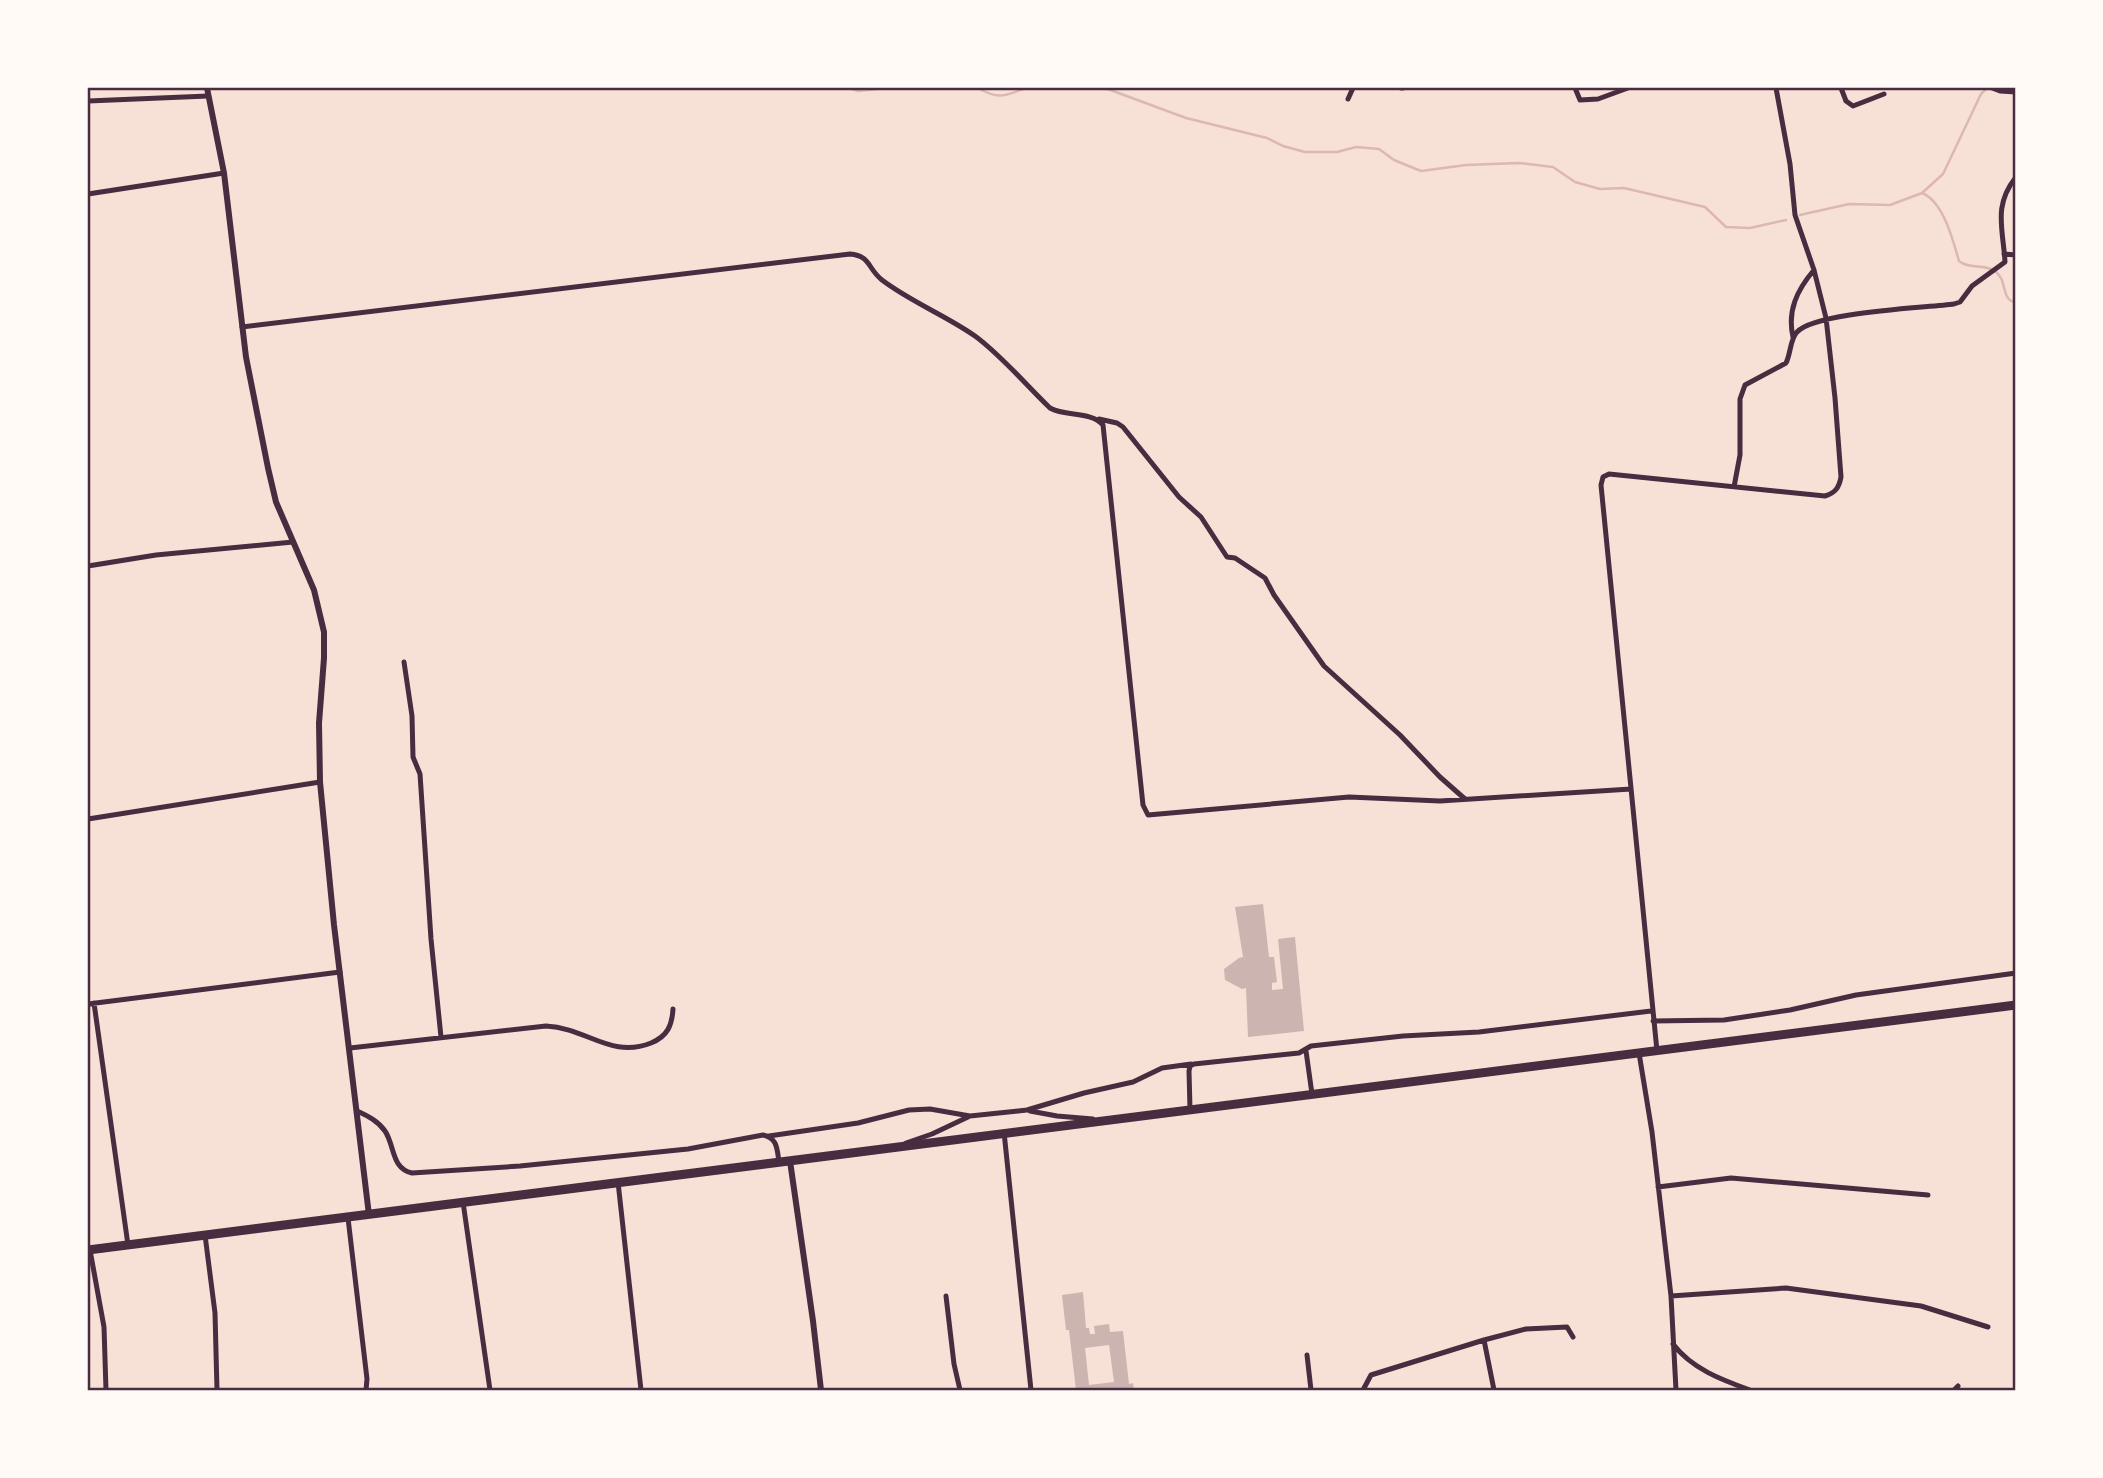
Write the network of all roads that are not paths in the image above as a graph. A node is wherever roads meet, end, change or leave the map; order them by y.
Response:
1 (207, 88) edge
2 (1353, 88) edge
3 (1575, 88) edge
4 (1628, 88) edge
5 (1776, 88) edge
6 (1841, 88) edge
7 (1992, 88) edge
8 (2015, 92) edge
9 (1884, 94) dead end
10 (208, 96) junction
11 (1348, 99) dead end
12 (88, 101) edge
13 (224, 173) junction
14 (2015, 177) edge
15 (88, 194) edge
16 (2004, 254) junction
17 (2015, 255) edge
18 (1814, 270) junction
19 (1826, 318) junction
20 (242, 327) junction
21 (1793, 338) junction
22 (1096, 418) junction
23 (1734, 487) junction
24 (293, 541) junction
25 (88, 566) edge
26 (404, 662) dead end
27 (320, 782) junction
28 (1631, 789) junction
29 (1466, 800) junction
30 (88, 818) edge
31 (340, 972) junction
32 (2015, 973) edge
33 (91, 1004) edge
34 (2015, 1005) edge
35 (673, 1009) dead end
36 (1651, 1011) junction
37 (1653, 1021) junction
38 (441, 1037) junction
39 (350, 1048) junction
40 (1306, 1051) junction
41 (1657, 1051) junction
42 (1639, 1053) junction
43 (1194, 1063) junction
44 (1312, 1094) junction
45 (1190, 1109) junction
46 (1027, 1110) junction
47 (357, 1111) junction
48 (970, 1116) junction
49 (1102, 1120) junction
50 (1004, 1132) junction
51 (769, 1136) junction
52 (893, 1147) junction
53 (785, 1161) junction
54 (618, 1182) junction
55 (1658, 1187) junction
56 (1928, 1195) dead end
57 (463, 1202) junction
58 (369, 1215) junction
59 (348, 1218) junction
60 (205, 1235) junction
61 (128, 1245) junction
62 (89, 1250) edge
63 (946, 1296) dead end
64 (1671, 1296) junction
65 (1988, 1327) dead end
66 (1573, 1337) dead end
67 (1484, 1340) junction
68 (1672, 1342) junction
69 (1307, 1355) dead end
70 (492, 1390) edge
71 (106, 1391) edge
72 (216, 1391) edge
73 (366, 1391) edge
74 (641, 1391) edge
75 (821, 1391) edge
76 (960, 1391) edge
77 (1031, 1391) edge
78 (1311, 1391) edge
79 (1363, 1391) edge
80 (1494, 1391) edge
81 (1676, 1391) edge
82 (1751, 1391) edge

1 - 10 street
2 - 11 street
3 - 4 street
5 - 18 street
6 - 9 street
7 - 8 street
10 - 12 street
10 - 13 street
13 - 15 street
13 - 20 street
14 - 16 street
16 - 17 street
16 - 19 street
18 - 19 street
18 - 21 street
19 - 21 street
19 - 23 street
20 - 22 street
20 - 24 street
21 - 23 street
22 - 29 street
22 - 29 street
23 - 28 street
24 - 25 street
24 - 27 street
26 - 38 street
27 - 30 street
27 - 31 street
28 - 29 street
28 - 36 street
31 - 33 street
31 - 39 street
32 - 37 street
33 - 61 street
34 - 41 highway
35 - 38 street
36 - 37 street
36 - 40 street
37 - 41 street
38 - 39 street
39 - 47 street
40 - 43 street
40 - 44 street
41 - 42 highway
42 - 44 highway
42 - 55 street
43 - 45 street
43 - 46 street
44 - 45 highway
45 - 49 highway
46 - 48 street
46 - 49 street
47 - 51 street
47 - 58 street
48 - 51 street
48 - 52 street
49 - 50 highway
50 - 52 highway
50 - 77 street
51 - 53 street
52 - 53 highway
53 - 54 highway
53 - 75 street
54 - 57 highway
54 - 74 street
55 - 56 street
55 - 64 street
57 - 58 highway
57 - 70 street
58 - 59 highway
59 - 60 highway
59 - 73 street
60 - 61 highway
60 - 72 street
61 - 62 highway
62 - 71 street
63 - 76 street
64 - 65 street
64 - 68 street
66 - 67 street
67 - 79 street
67 - 80 street
68 - 81 street
68 - 82 street
69 - 78 street

